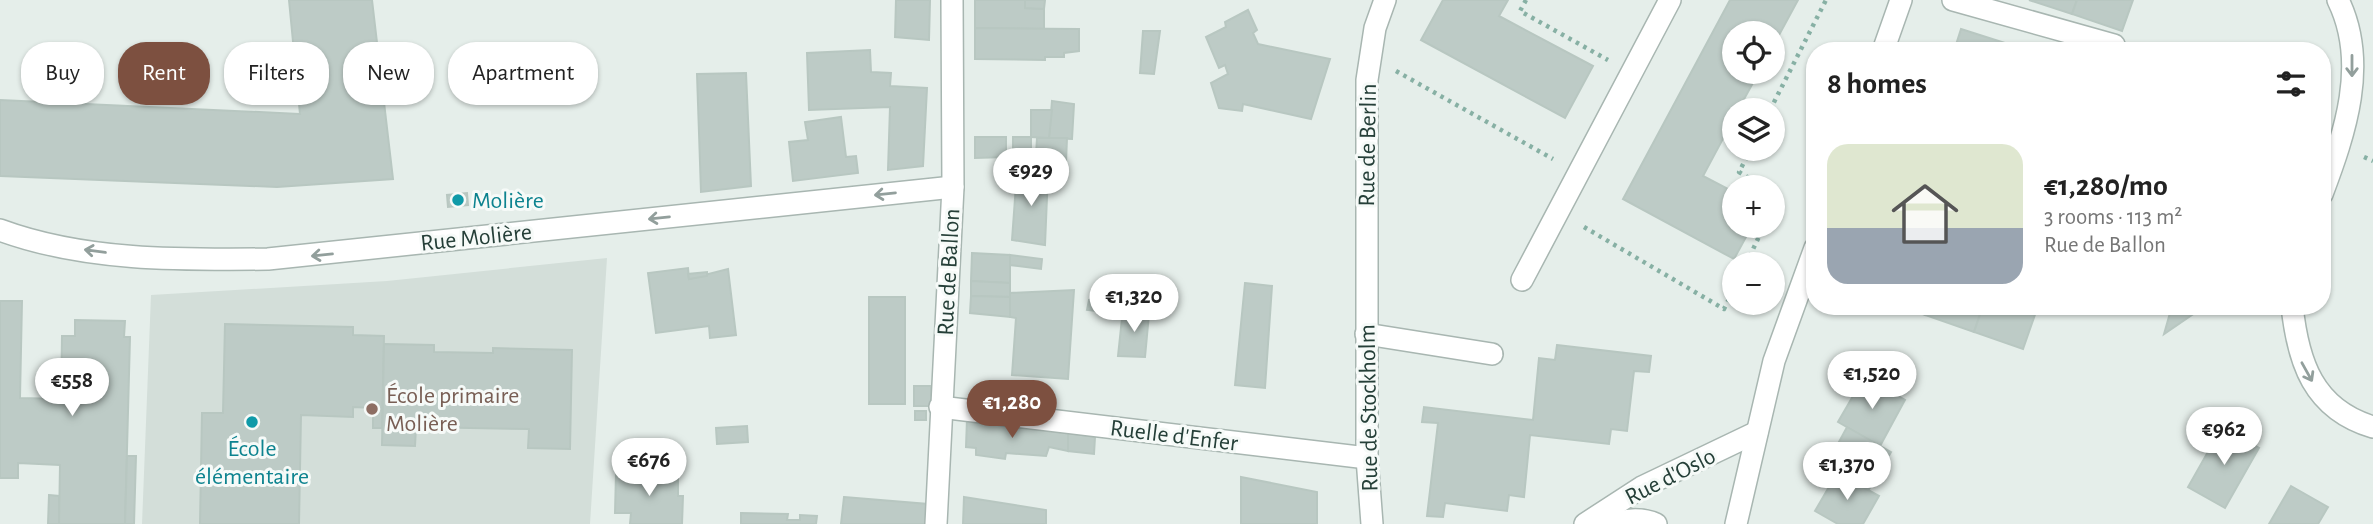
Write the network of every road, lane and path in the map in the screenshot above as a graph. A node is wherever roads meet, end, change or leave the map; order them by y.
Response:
1 (952, 0) edge
2 (1385, 0) edge
3 (1526, 0) edge
4 (1670, 0) edge
5 (1826, 0) edge
6 (1901, 0) edge
7 (1953, 0) edge
8 (2338, 0) edge
9 (1886, 42) edge
10 (2103, 42) edge
11 (1370, 57) junction
12 (1631, 73) junction
13 (1776, 98) edge
14 (1745, 161) edge
15 (2331, 165) edge
16 (1576, 173) junction
17 (1744, 175) edge
18 (953, 187) junction
19 (1559, 212) junction
20 (0, 230) edge
21 (1806, 273) edge
22 (1521, 279) dead end
23 (1366, 292) joint
24 (1722, 308) edge
25 (2293, 315) edge
26 (1366, 334) junction
27 (1492, 354) dead end
28 (940, 407) junction
29 (2373, 427) edge
30 (1757, 432) junction
31 (1367, 458) junction
32 (936, 524) edge
33 (1372, 524) edge
34 (1585, 524) edge
35 (1608, 524) edge
36 (1656, 524) edge
37 (1736, 524) edge

1 - 18 street, Rue de Ballon
2 - 11 street, Rue de Berlin
3 - 12 path
4 - 12 street
5 - 13 path
6 - 9 street
7 - 10 street
8 -> 15 street
11 - 16 path
11 - 23 street, Rue de Berlin
12 - 16 street
14 - 17 path
16 - 19 street
18 -> 20 street, Rue Molière
18 - 28 street, Rue de Ballon
19 - 22 street
19 - 24 path
21 - 30 street
23 - 26 street, Rue de Stockholm
25 -> 29 street
26 - 27 street
26 - 31 street, Rue de Stockholm
28 - 31 street, Ruelle d'Enfer
28 - 32 street, Rue de Ballon
30 - 34 street, Rue d'Oslo
30 - 37 street
31 - 33 street, Rue de Stockholm
35 - 36 street, Rue d'Oslo

